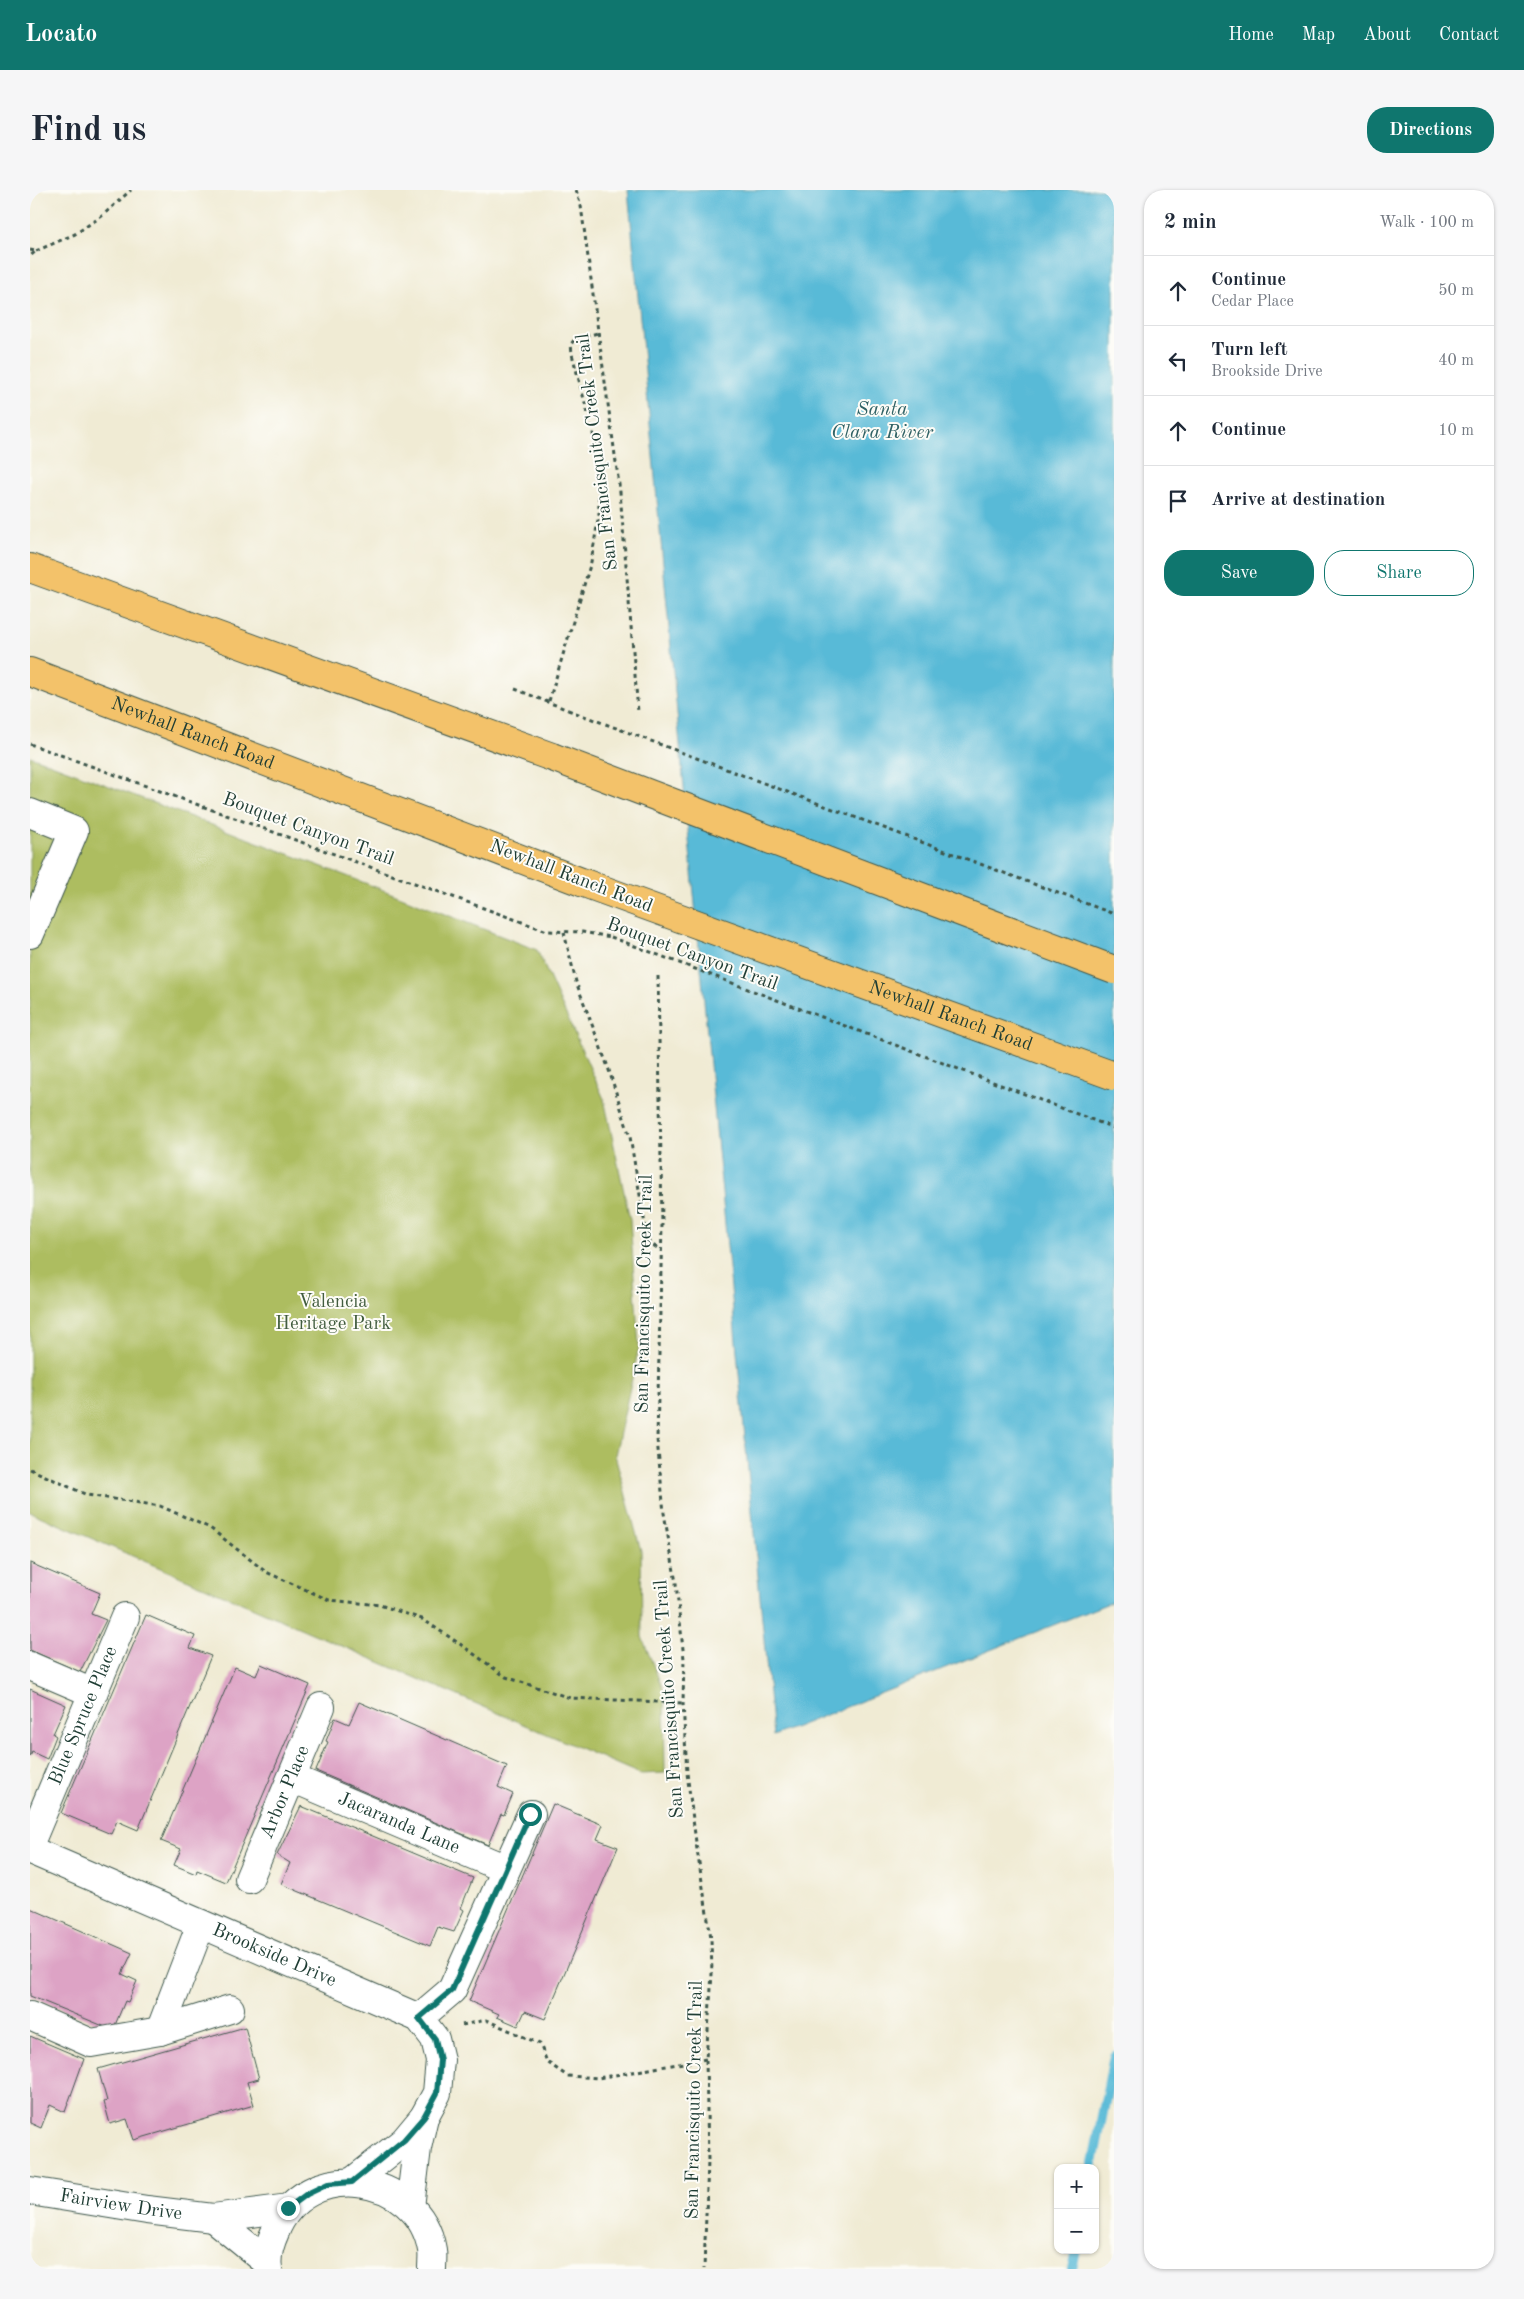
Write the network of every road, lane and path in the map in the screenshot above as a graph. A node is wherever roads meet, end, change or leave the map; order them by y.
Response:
1 (131, 190) edge
2 (576, 190) edge
3 (30, 250) edge
4 (36, 251) junction
5 (30, 256) edge
6 (598, 333) junction
7 (30, 568) edge
8 (30, 672) edge
9 (515, 689) dead end
10 (549, 701) junction
11 (638, 712) dead end
12 (30, 744) edge
13 (30, 813) edge
14 (1114, 914) edge
15 (564, 932) junction
16 (30, 934) edge
17 (1114, 970) edge
18 (658, 976) dead end
19 (1114, 1076) edge
20 (1114, 1128) edge
21 (662, 1252) junction
22 (30, 1469) edge
23 (125, 1617) dead end
24 (30, 1666) edge
25 (94, 1693) junction
26 (683, 1703) junction
27 (321, 1707) dead end
28 (292, 1778) junction
29 (530, 1814) dead end
30 (30, 1842) edge
31 (30, 1850) edge
32 (506, 1869) junction
33 (249, 1879) dead end
34 (201, 1924) junction
35 (230, 2009) dead end
36 (30, 2016) edge
37 (419, 2018) junction
38 (160, 2030) junction
39 (435, 2039) junction
40 (706, 2059) junction
41 (424, 2117) junction
42 (352, 2182) junction
43 (30, 2191) edge
44 (410, 2207) junction
45 (288, 2208) junction
46 (213, 2218) junction
47 (268, 2266) edge
48 (432, 2269) edge
49 (704, 2269) edge

1 - 4 path
2 - 6 path, San Francisquito Creek Trail
3 - 4 path
4 - 5 path
6 - 10 path
6 - 11 path, San Francisquito Creek Trail
7 - 17 main road, bridge
8 - 19 main road, Newhall Ranch Road, bridge
9 - 10 path
10 - 14 path, bridge
12 - 15 path, Bouquet Canyon Trail
13 - 16 street
15 - 20 path, Bouquet Canyon Trail, bridge
15 - 21 path
18 - 21 path, San Francisquito Creek Trail
21 - 26 path, San Francisquito Creek Trail
22 - 26 path
23 - 25 street, Blue Spruce Place
24 - 25 street
25 - 30 street, Blue Spruce Place
26 - 40 path, San Francisquito Creek Trail
27 - 28 street, Arbor Place
28 - 32 street, Jacaranda Lane
28 - 33 street, Arbor Place
29 - 32 street
31 - 34 street, Brookside Drive
32 - 37 street
34 - 37 street, Brookside Drive
34 - 38 street
35 - 38 street
36 - 38 street
37 - 39 street, Brookside Drive
39 - 40 path
39 - 41 street, Brookside Drive
40 - 49 path, San Francisquito Creek Trail
41 - 42 street, Brookside Drive
41 - 44 street, Brookside Drive
42 - 44 street
42 - 45 street
43 - 46 street, Fairview Drive
44 - 48 street
45 - 46 street, Fairview Drive
45 - 47 street
46 - 47 street

